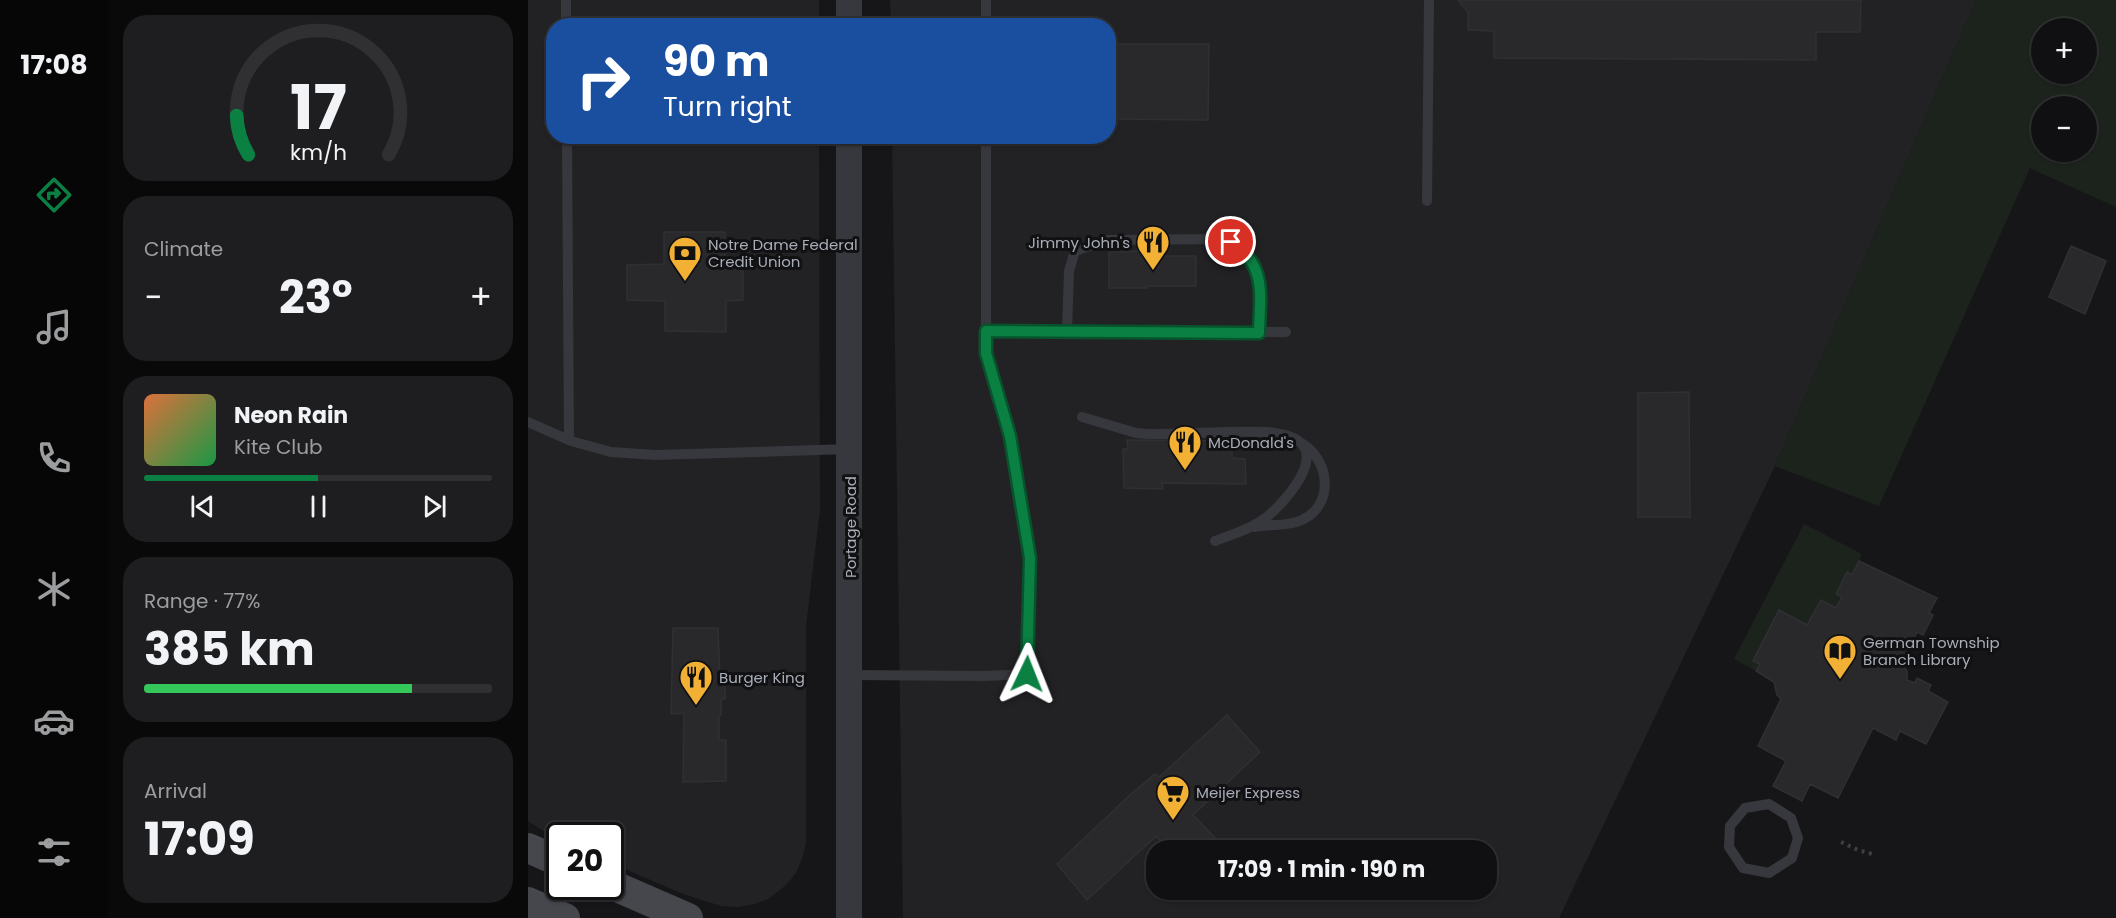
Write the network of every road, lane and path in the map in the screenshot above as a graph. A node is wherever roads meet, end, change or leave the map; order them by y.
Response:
1 (566, 0) edge
2 (849, 0) edge
3 (986, 0) edge
4 (1429, 0) edge
5 (566, 18) edge
6 (849, 18) edge
7 (986, 18) edge
8 (567, 144) edge
9 (849, 144) edge
10 (986, 144) edge
11 (1427, 201) dead end
12 (986, 331) junction
13 (1067, 331) junction
14 (1286, 332) dead end
15 (1259, 333) junction
16 (1082, 417) dead end
17 (528, 422) edge
18 (569, 440) junction
19 (1297, 440) junction
20 (850, 449) junction
21 (1246, 530) junction
22 (1215, 541) dead end
23 (850, 675) junction
24 (1841, 842) dead end
25 (528, 848) edge
26 (1876, 855) dead end
27 (546, 856) edge
28 (1792, 858) joint
29 (624, 890) edge
30 (528, 902) edge
31 (565, 918) edge
32 (688, 918) edge
33 (849, 918) edge

1 - 5 lane
2 - 6 street
3 - 7 lane
4 - 11 lane
8 - 18 lane
9 - 20 street, Portage Road
10 - 12 lane
12 - 13 lane
12 - 23 lane
13 - 15 lane
13 - 15 lane
14 - 15 lane
16 - 19 lane
17 - 18 lane
18 - 20 lane
19 - 21 lane
19 - 21 lane
20 - 23 street, Portage Road
21 - 22 lane
23 - 33 street, Portage Road
24 - 26 path
25 - 27 main road
28 - 28 lane
29 - 32 main road
30 - 31 main road

